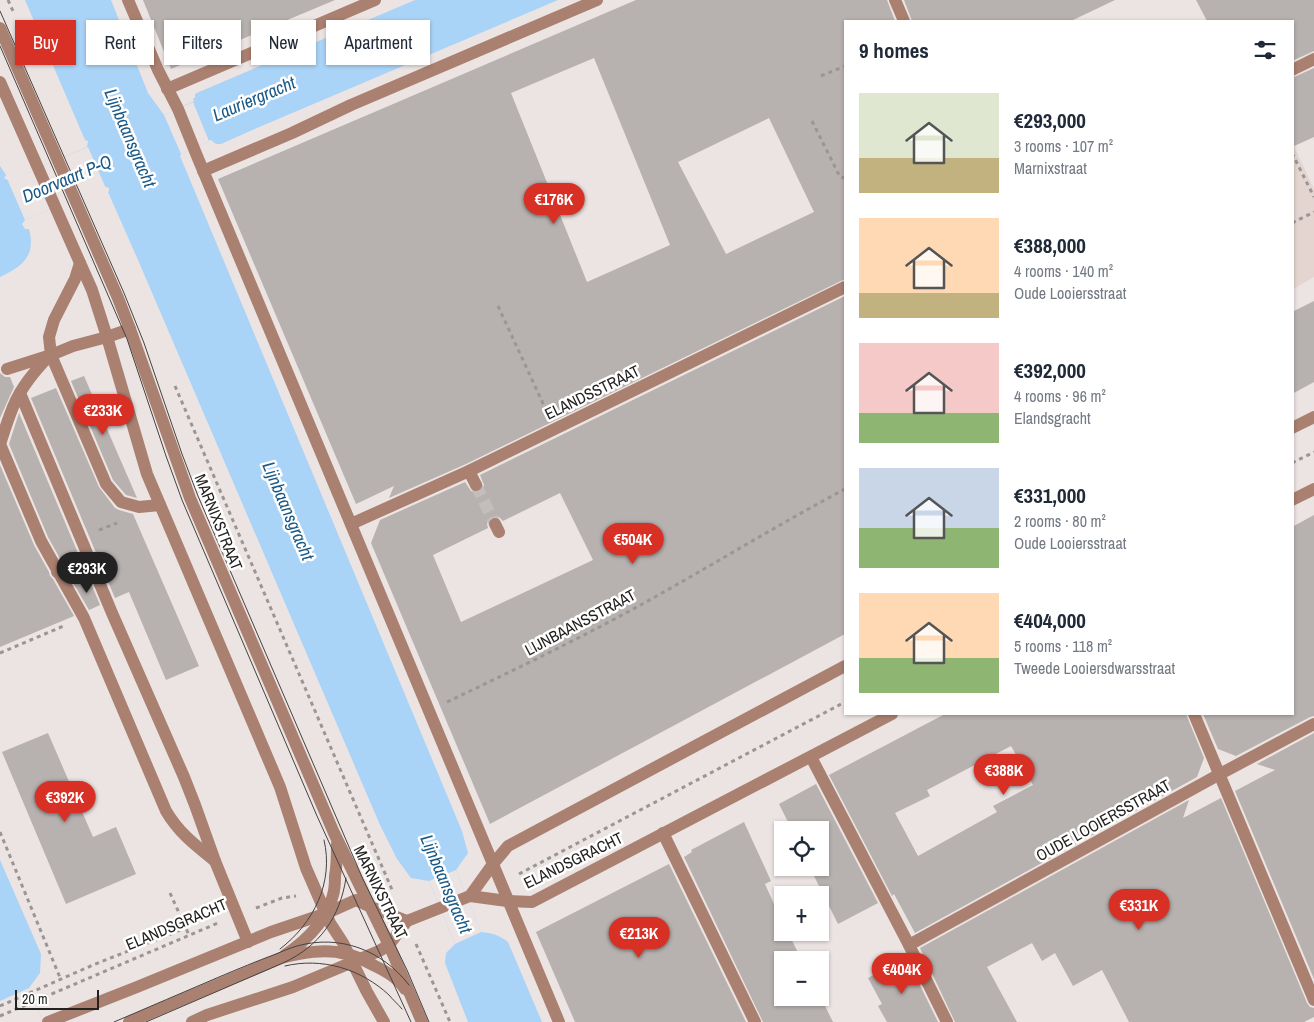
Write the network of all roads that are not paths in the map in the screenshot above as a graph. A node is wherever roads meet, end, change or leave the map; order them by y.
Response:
1 (128, 0) edge
2 (374, 0) edge
3 (597, 0) edge
4 (895, 0) edge
5 (904, 20) edge
6 (0, 28) edge
7 (1314, 59) edge
8 (1294, 69) edge
9 (0, 82) edge
10 (167, 89) junction
11 (203, 171) junction
12 (80, 263) junction
13 (844, 287) edge
14 (130, 329) junction
15 (107, 337) junction
16 (51, 354) junction
17 (6, 369) dead end
18 (20, 393) junction
19 (1314, 417) edge
20 (1294, 427) edge
21 (0, 444) edge
22 (469, 471) junction
23 (476, 485) tunnel mouth
24 (1314, 489) edge
25 (1294, 499) edge
26 (160, 505) junction
27 (351, 524) junction
28 (57, 572) junction
29 (96, 573) junction
30 (844, 667) edge
31 (890, 715) edge
32 (1194, 715) edge
33 (1314, 724) edge
34 (811, 757) junction
35 (1220, 774) junction
36 (334, 833) junction
37 (663, 834) junction
38 (214, 861) junction
39 (493, 864) junction
40 (470, 896) junction
41 (507, 901) junction
42 (371, 908) junction
43 (327, 913) junction
44 (406, 921) junction
45 (248, 942) junction
46 (389, 945) junction
47 (909, 945) junction
48 (281, 958) junction
49 (353, 958) junction
50 (412, 1000) junction
51 (1314, 1000) edge
52 (48, 1022) edge
53 (129, 1022) edge
54 (192, 1022) edge
55 (384, 1022) edge
56 (422, 1022) edge
57 (559, 1022) edge
58 (754, 1022) edge
59 (947, 1022) edge

1 - 10 street
2 - 10 street
3 - 11 street
4 - 5 street
6 - 14 street, MARNIXSTRAAT
7 - 8 street
9 - 12 street
10 - 11 street
11 - 27 street
12 - 15 street
12 - 16 street
13 - 22 street, ELANDSSTRAAT
14 - 15 street
14 - 36 street, MARNIXSTRAAT
15 - 16 street
15 - 26 street
16 - 17 street
16 - 18 street
16 - 26 street
18 - 21 street
18 - 29 street
19 - 20 street
21 - 28 street
22 - 23 street
22 - 27 street, ELANDSSTRAAT
24 - 25 street
26 - 43 street
27 - 39 street
28 - 29 street
28 - 38 street
29 - 38 street
30 - 39 street
31 - 34 street, ELANDSGRACHT
32 - 35 street
33 - 35 street, OUDE LOOIERSSTRAAT
34 - 37 street, ELANDSGRACHT
34 - 47 street
35 - 47 street, OUDE LOOIERSSTRAAT
35 - 51 street
36 - 42 street, MARNIXSTRAAT
36 - 43 street
37 - 41 street, ELANDSGRACHT
37 - 58 street
38 - 45 street
39 - 40 street
39 - 41 street
40 - 41 street, ELANDSGRACHT
40 - 44 street
41 - 57 street
42 - 43 street
42 - 44 street
42 - 46 street, MARNIXSTRAAT
43 - 45 street
43 - 48 street
43 - 49 street
44 - 46 street
45 - 52 street
46 - 49 street
46 - 50 street, MARNIXSTRAAT
47 - 59 street
48 - 49 street
48 - 53 street
49 - 50 street
49 - 54 street
49 - 55 street
50 - 56 street, MARNIXSTRAAT

